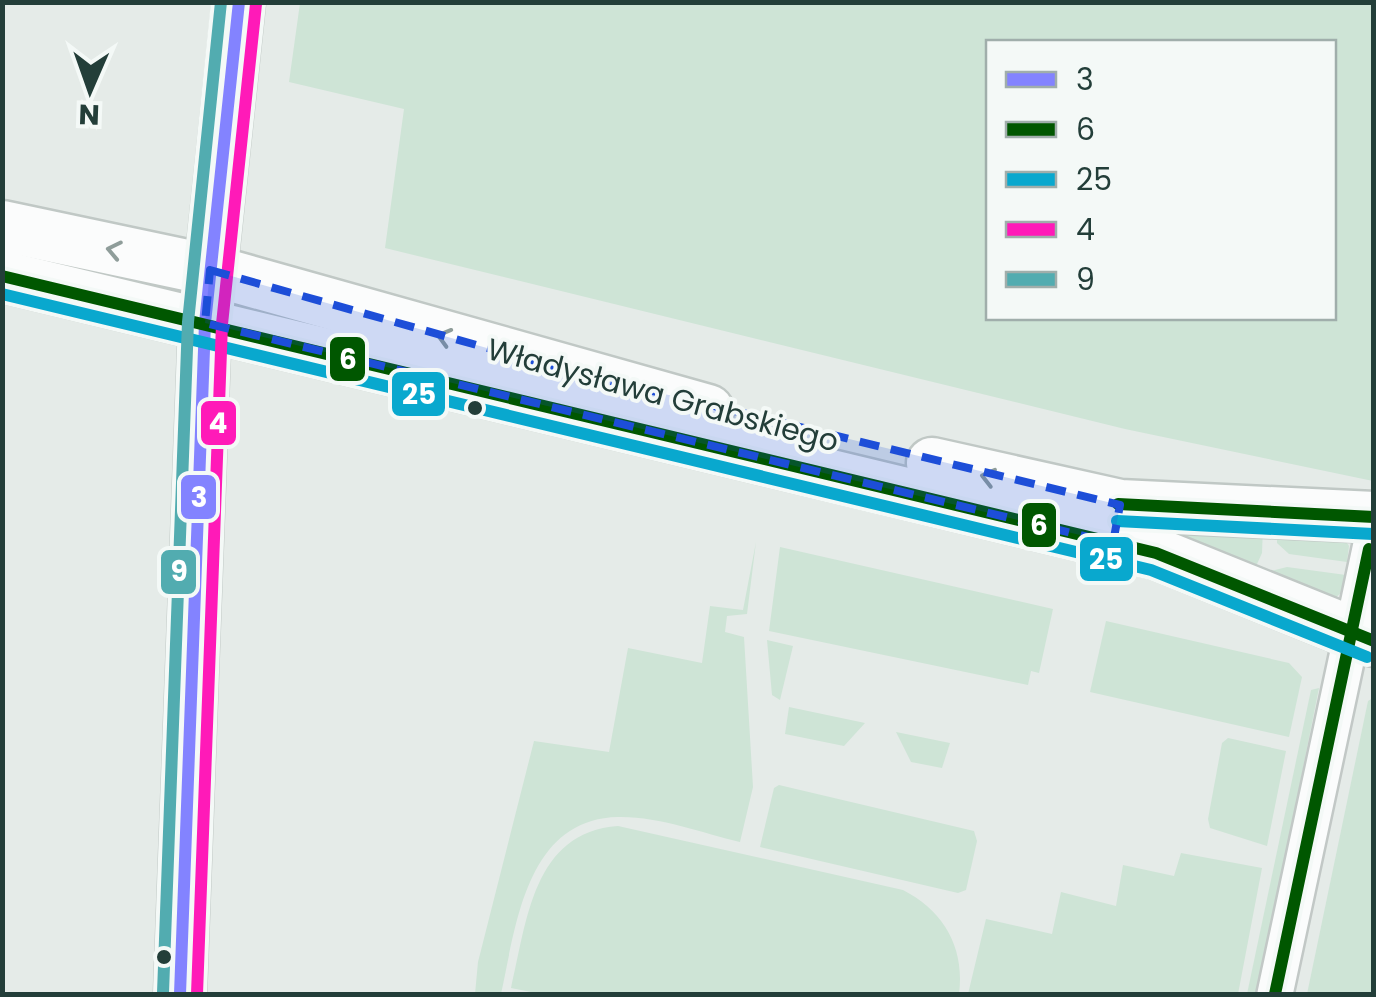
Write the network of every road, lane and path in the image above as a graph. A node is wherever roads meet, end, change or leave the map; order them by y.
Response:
1 (238, 2) edge
2 (2, 226) edge
3 (210, 270) junction
4 (2, 276) edge
5 (205, 323) junction
6 (1374, 517) edge
7 (1116, 524) junction
8 (1374, 530) edge
9 (1362, 637) edge
10 (180, 994) edge
11 (1275, 994) edge

1 - 3 street
3 -> 2 street, Władysława Grabskiego
3 - 5 street
7 -> 3 street, Władysława Grabskiego
4 - 5 street, Władysława Grabskiego
5 - 7 street, Władysława Grabskiego
5 - 10 street
6 - 7 street, Władysława Grabskiego
7 - 9 street, Władysława Grabskiego
8 - 9 street
9 - 11 street

